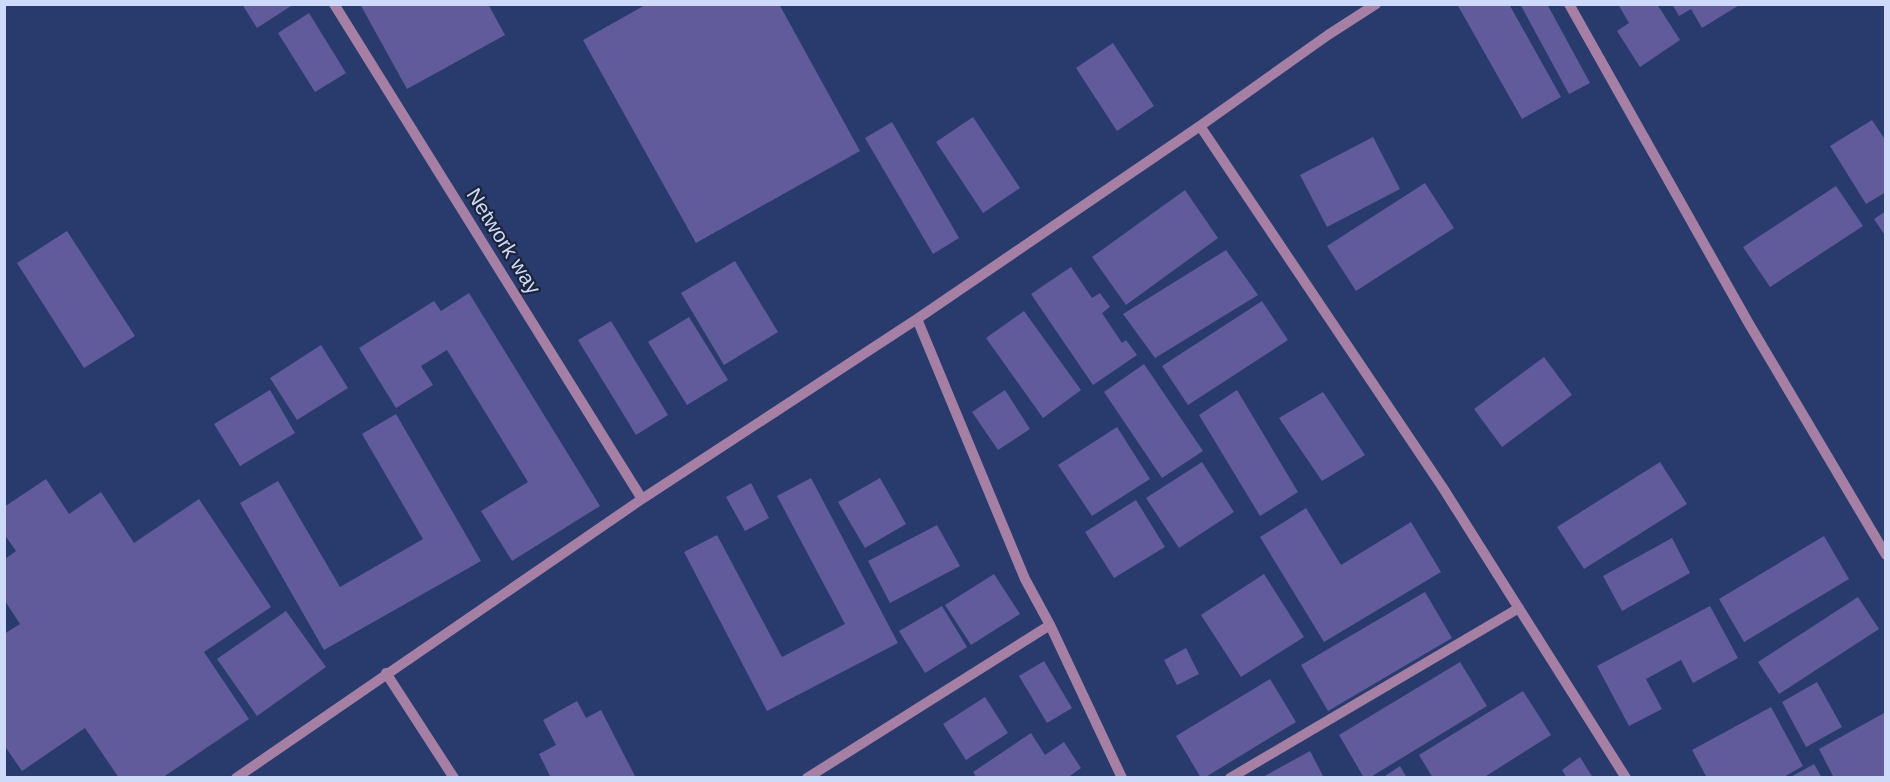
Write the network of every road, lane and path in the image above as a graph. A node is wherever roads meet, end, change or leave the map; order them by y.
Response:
1 (334, 4) edge
2 (1376, 4) edge
3 (1569, 4) edge
4 (1200, 126) junction
5 (917, 319) junction
6 (642, 499) junction
7 (1886, 555) edge
8 (1519, 608) junction
9 (1050, 625) junction
10 (386, 673) junction
11 (236, 777) edge
12 (454, 777) edge
13 (807, 777) edge
14 (1122, 777) edge
15 (1230, 777) edge
16 (1626, 777) edge

1 - 6 street, Network way
2 - 4 street
3 - 7 street
4 - 5 street
4 - 8 street
5 - 6 street
5 - 9 street
6 - 10 street
8 - 15 street
8 - 16 street
9 - 13 street
9 - 14 street
10 - 11 street
10 - 12 street

